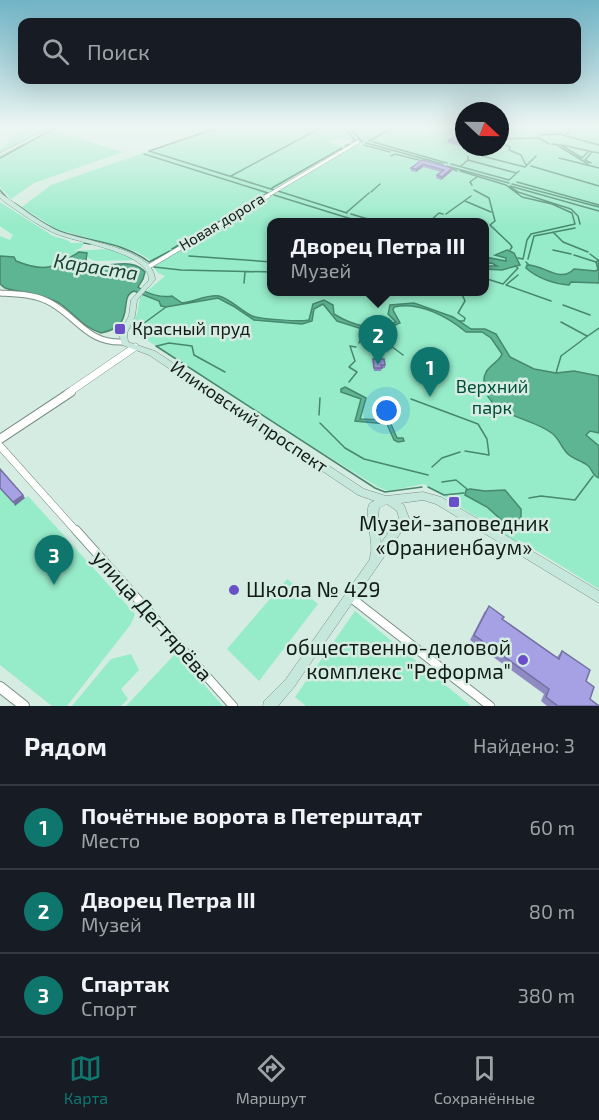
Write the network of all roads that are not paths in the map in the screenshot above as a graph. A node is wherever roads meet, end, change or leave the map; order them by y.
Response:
1 (326, 161) edge
2 (0, 195) edge
3 (148, 267) junction
4 (0, 293) edge
5 (124, 342) junction
6 (135, 347) junction
7 (0, 440) edge
8 (0, 446) edge
9 (361, 492) junction
10 (387, 500) junction
11 (373, 519) junction
12 (401, 524) junction
13 (373, 564) junction
14 (350, 597) junction
15 (599, 597) edge
16 (0, 687) edge
17 (24, 706) edge
18 (232, 706) edge
19 (269, 706) edge
20 (490, 706) edge

1 - 3 street, Новая дорога
2 - 3 main road
3 - 5 main road
4 - 5 street
5 - 6 main road, Иликовский проспект
6 - 7 street
6 - 9 main road, Иликовский проспект
8 - 18 street, улица Дегтярёва
9 - 10 main road, Иликовский проспект
9 - 11 main road
10 - 11 main road
10 - 12 main road
10 - 15 main road, Иликовский проспект
11 - 12 main road
11 - 13 main road
12 - 13 main road
13 - 14 main road
14 - 19 main road
14 - 20 street
16 - 17 street

